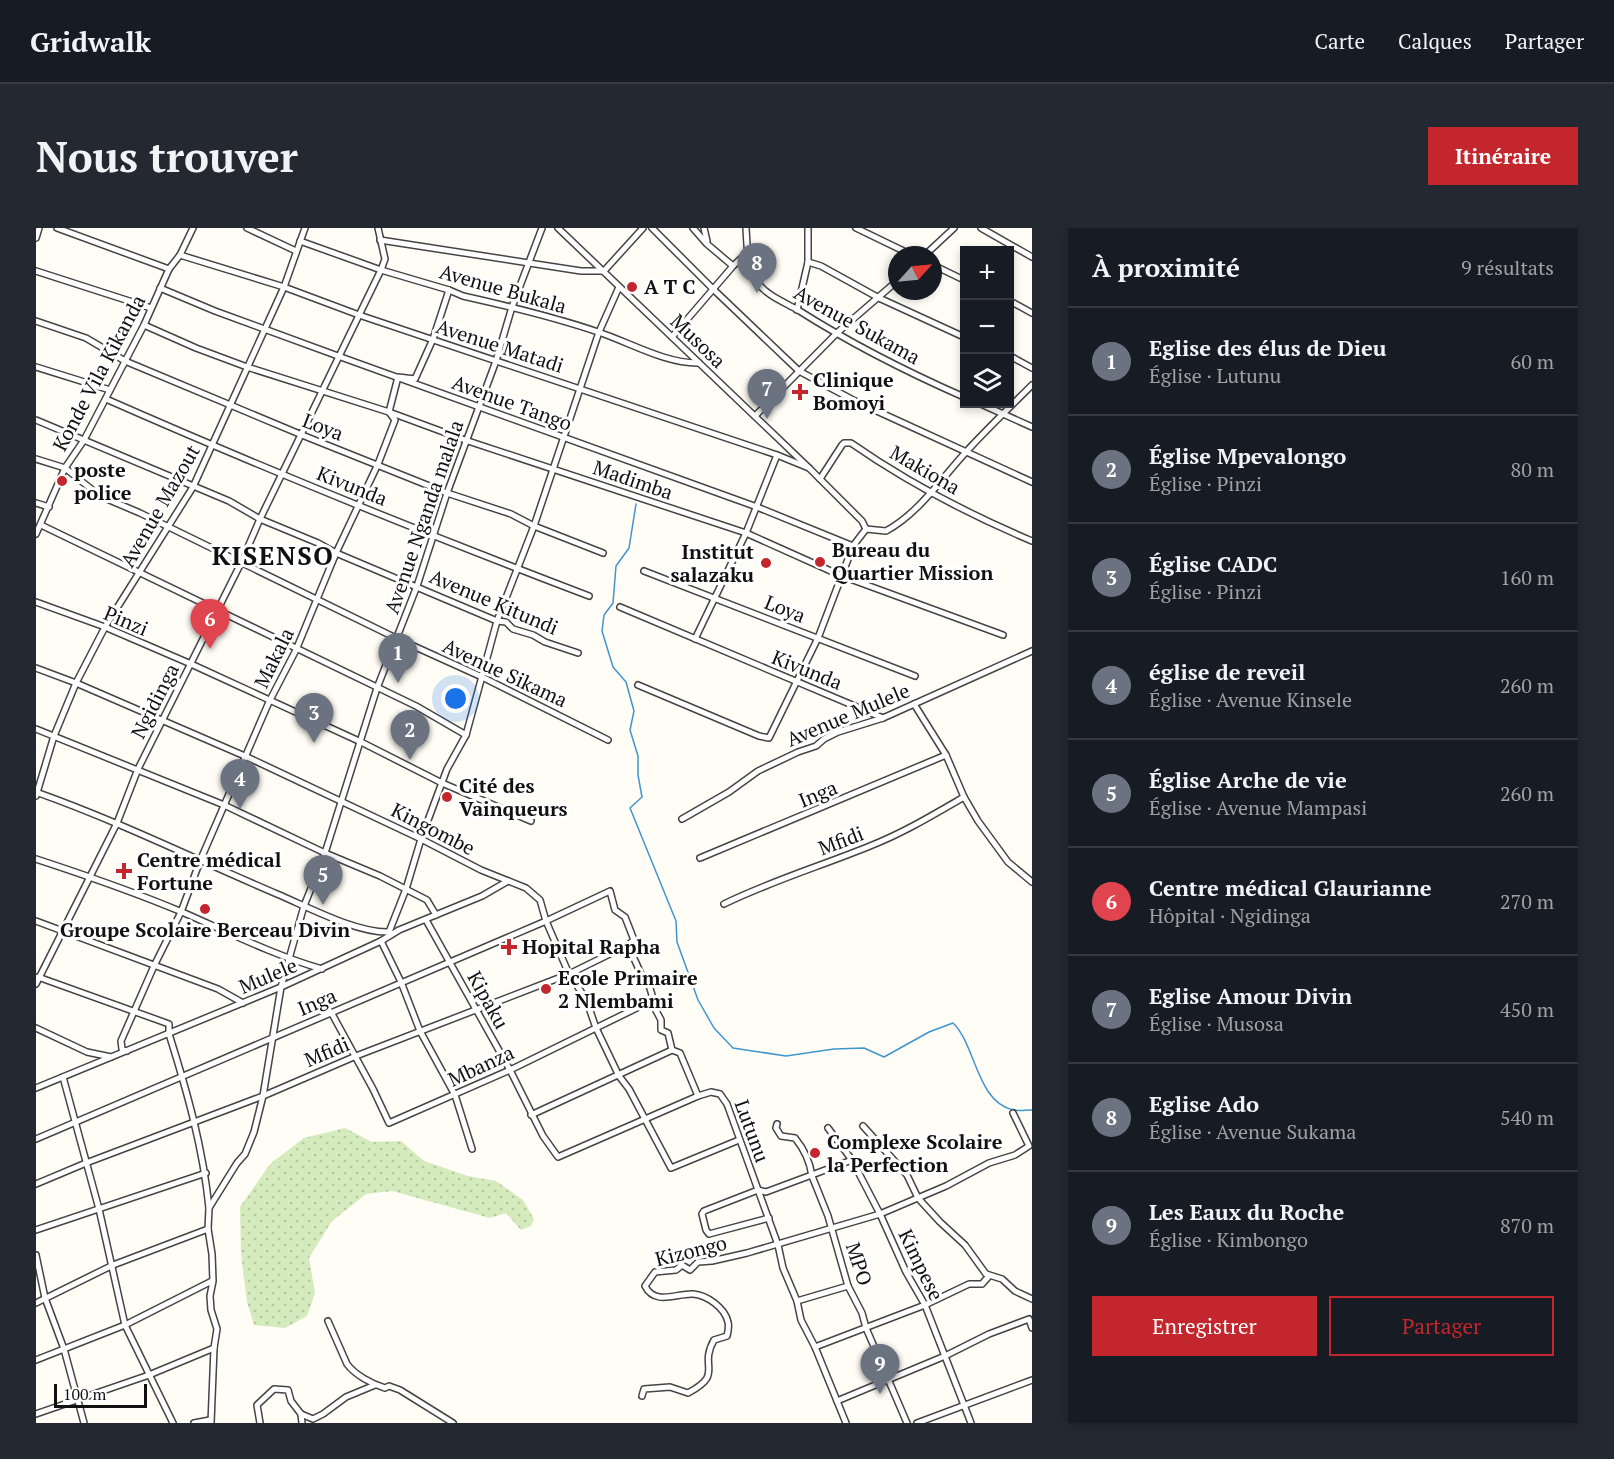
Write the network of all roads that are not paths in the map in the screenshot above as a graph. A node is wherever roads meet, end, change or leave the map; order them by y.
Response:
1 (39, 228) edge
2 (57, 228) edge
3 (193, 228) edge
4 (247, 228) edge
5 (305, 228) edge
6 (378, 228) edge
7 (542, 228) edge
8 (558, 228) edge
9 (643, 228) edge
10 (652, 228) edge
11 (693, 228) edge
12 (704, 228) edge
13 (746, 228) edge
14 (808, 228) edge
15 (856, 228) edge
16 (954, 228) edge
17 (981, 228) edge
18 (36, 238) edge
19 (380, 240) junction
20 (300, 241) junction
21 (707, 244) junction
22 (893, 246) edge
23 (935, 246) edge
24 (296, 251) junction
25 (748, 252) junction
26 (180, 255) junction
27 (1032, 257) edge
28 (529, 262) junction
29 (808, 262) junction
30 (733, 266) junction
31 (170, 269) junction
32 (942, 269) edge
33 (381, 270) junction
34 (36, 271) edge
35 (604, 271) junction
36 (960, 278) edge
37 (284, 287) junction
38 (619, 287) junction
39 (160, 288) junction
40 (713, 289) junction
41 (449, 290) junction
42 (888, 290) edge
43 (879, 298) junction
44 (1014, 303) edge
45 (512, 307) junction
46 (151, 308) junction
47 (797, 310) junction
48 (1032, 312) edge
49 (359, 315) junction
50 (36, 321) edge
51 (144, 325) junction
52 (264, 328) junction
53 (599, 332) junction
54 (838, 332) junction
55 (960, 335) edge
56 (672, 337) junction
57 (433, 339) junction
58 (338, 356) junction
59 (1014, 358) edge
60 (496, 361) junction
61 (125, 362) junction
62 (699, 363) junction
63 (36, 367) edge
64 (248, 367) junction
65 (1032, 368) edge
66 (799, 371) junction
67 (398, 377) junction
68 (1032, 385) edge
69 (580, 388) junction
70 (110, 390) junction
71 (323, 392) junction
72 (960, 395) edge
73 (106, 399) junction
74 (231, 406) junction
75 (478, 406) junction
76 (991, 408) edge
77 (389, 411) junction
78 (1004, 413) junction
79 (755, 416) junction
80 (36, 420) edge
81 (1032, 427) edge
82 (302, 435) junction
83 (563, 438) junction
84 (84, 440) junction
85 (465, 440) junction
86 (213, 446) junction
87 (966, 452) junction
88 (777, 455) junction
89 (36, 459) edge
90 (378, 464) junction
91 (65, 468) junction
92 (552, 468) junction
93 (809, 468) junction
94 (282, 474) junction
95 (820, 479) junction
96 (1032, 482) edge
97 (193, 487) junction
98 (447, 493) junction
99 (931, 493) junction
100 (36, 503) edge
101 (358, 505) junction
102 (49, 507) junction
103 (757, 507) junction
104 (260, 519) junction
105 (41, 525) junction
106 (534, 526) junction
107 (168, 527) junction
108 (866, 529) junction
109 (746, 533) junction
110 (36, 534) edge
111 (432, 536) junction
112 (1032, 541) edge
113 (853, 546) junction
114 (336, 553) junction
115 (603, 553) dead end
116 (241, 563) junction
117 (516, 568) junction
118 (644, 571) dead end
119 (140, 572) junction
120 (842, 576) junction
121 (417, 586) junction
122 (589, 596) dead end
123 (714, 598) junction
124 (316, 599) junction
125 (36, 602) edge
126 (620, 607) dead end
127 (218, 610) junction
128 (497, 621) junction
129 (105, 627) junction
130 (1003, 635) dead end
131 (818, 638) junction
132 (398, 639) junction
133 (695, 639) junction
134 (296, 650) junction
135 (1032, 651) edge
136 (578, 653) dead end
137 (191, 664) junction
138 (36, 668) edge
139 (915, 676) dead end
140 (482, 677) junction
141 (798, 681) junction
142 (76, 683) junction
143 (638, 685) dead end
144 (377, 688) junction
145 (269, 702) junction
146 (914, 704) junction
147 (883, 718) junction
148 (163, 721) junction
149 (36, 729) edge
150 (466, 735) junction
151 (54, 736) junction
152 (608, 740) dead end
153 (361, 742) junction
154 (946, 755) junction
155 (247, 757) junction
156 (138, 769) junction
157 (442, 783) junction
158 (36, 793) edge
159 (964, 797) junction
160 (342, 801) junction
161 (224, 805) junction
162 (682, 819) dead end
163 (531, 821) dead end
164 (117, 823) junction
165 (421, 839) junction
166 (325, 853) junction
167 (700, 858) dead end
168 (36, 859) edge
169 (200, 861) junction
170 (89, 876) junction
171 (508, 881) junction
172 (1032, 882) edge
173 (406, 889) junction
174 (724, 904) dead end
175 (304, 906) junction
176 (181, 912) junction
177 (436, 915) junction
178 (426, 920) junction
179 (36, 921) edge
180 (546, 921) junction
181 (62, 930) junction
182 (391, 932) junction
183 (381, 941) junction
184 (628, 945) junction
185 (289, 960) junction
186 (449, 961) junction
187 (154, 966) junction
188 (322, 969) junction
189 (569, 975) junction
190 (38, 977) edge
191 (401, 982) junction
192 (36, 984) edge
193 (281, 987) junction
194 (651, 1001) junction
195 (243, 1003) junction
196 (476, 1009) junction
197 (135, 1011) junction
198 (331, 1012) junction
199 (36, 1028) edge
200 (596, 1028) junction
201 (420, 1031) junction
202 (169, 1034) junction
203 (273, 1038) junction
204 (672, 1050) junction
205 (127, 1051) junction
206 (356, 1056) junction
207 (113, 1057) junction
208 (510, 1070) junction
209 (182, 1076) junction
210 (619, 1076) junction
211 (63, 1077) junction
212 (37, 1086) edge
213 (455, 1095) junction
214 (263, 1096) junction
215 (698, 1096) junction
216 (1013, 1113) dead end
217 (531, 1115) junction
218 (646, 1120) junction
219 (74, 1121) junction
220 (195, 1123) junction
221 (777, 1124) dead end
222 (863, 1126) dead end
223 (828, 1128) dead end
224 (36, 1139) edge
225 (739, 1140) junction
226 (472, 1149) dead end
227 (852, 1160) junction
228 (86, 1163) junction
229 (206, 1173) junction
230 (812, 1176) junction
231 (36, 1184) edge
232 (758, 1190) junction
233 (918, 1198) junction
234 (209, 1208) junction
235 (99, 1209) junction
236 (880, 1214) junction
237 (769, 1218) junction
238 (208, 1229) junction
239 (831, 1229) junction
240 (36, 1230) edge
241 (778, 1245) junction
242 (36, 1254) edge
243 (113, 1265) junction
244 (989, 1276) junction
245 (213, 1281) junction
246 (848, 1286) junction
247 (45, 1298) junction
248 (1032, 1299) edge
249 (797, 1301) junction
250 (36, 1303) edge
251 (925, 1305) junction
252 (328, 1321) dead end
253 (125, 1325) junction
254 (866, 1328) junction
255 (1032, 1328) edge
256 (815, 1347) junction
257 (214, 1348) junction
258 (64, 1349) junction
259 (945, 1356) junction
260 (36, 1360) edge
261 (148, 1375) junction
262 (887, 1379) junction
263 (1032, 1380) edge
264 (375, 1385) junction
265 (642, 1396) dead end
266 (77, 1400) junction
267 (837, 1401) junction
268 (964, 1405) junction
269 (36, 1414) edge
270 (301, 1414) junction
271 (210, 1421) edge
272 (84, 1423) edge
273 (173, 1423) edge
274 (194, 1423) edge
275 (260, 1423) edge
276 (302, 1423) edge
277 (453, 1423) edge
278 (846, 1423) edge
279 (907, 1423) edge
280 (917, 1423) edge
281 (971, 1423) edge

1 - 18 street
2 - 31 street
3 - 26 street, Konde Vila Kikanda
4 - 24 street
5 - 20 street, Avenue Mazout
6 - 19 street
7 - 28 street, Avenue Nganda malala
8 - 35 street, Musosa
9 - 35 street
10 - 40 street
11 - 21 street
12 - 21 street
13 - 25 street, Avenue Sukama
14 - 29 street
15 - 22 street
16 - 23 street
17 - 27 street
19 - 28 street
19 - 33 street
20 - 24 street, Avenue Mazout
20 - 33 street, Avenue Bukala
21 - 30 street
24 - 37 street, Avenue Mazout
25 - 30 street
25 - 47 street, Avenue Sukama
26 - 31 street, Konde Vila Kikanda
26 - 37 street, Avenue Matadi
28 - 35 street
28 - 45 street, Avenue Nganda malala
29 - 43 street
29 - 47 street
30 - 40 street
31 - 39 street, Konde Vila Kikanda
32 - 36 street
33 - 41 street, Avenue Bukala
33 - 49 street, Ngidinga
34 - 46 street
35 - 38 street, Musosa
37 - 49 street, Avenue Matadi
37 - 52 street, Avenue Mazout
38 - 53 street
38 - 56 street, Musosa
39 - 46 street, Konde Vila Kikanda
39 - 52 street, Avenue Tango
40 - 56 street
40 - 66 street
41 - 45 street, Avenue Bukala
41 - 57 street
42 - 43 street
43 - 54 street
43 - 55 street
44 - 48 street
45 - 53 street, Avenue Bukala
45 - 60 street, Avenue Nganda malala
46 - 51 street, Konde Vila Kikanda
47 - 54 street, Avenue Sukama
49 - 57 street, Avenue Matadi
49 - 58 street, Ngidinga
50 - 61 street, Loya
51 - 61 street, Konde Vila Kikanda
51 - 64 street, Madimba
52 - 58 street, Avenue Tango
52 - 64 street, Avenue Mazout
53 - 62 street, Avenue Bukala
53 - 69 street
54 - 66 street
54 - 72 street, Avenue Sukama
56 - 62 street, Musosa
57 - 60 street, Avenue Matadi
57 - 67 street
58 - 67 street, Avenue Tango
58 - 71 street, Ngidinga
59 - 65 street
60 - 69 street, Avenue Matadi
60 - 75 street, Avenue Nganda malala
61 - 70 street, Konde Vila Kikanda
61 - 74 street, Loya
62 - 79 street, Musosa
63 - 70 street
64 - 71 street, Madimba
64 - 74 street, Avenue Mazout
66 - 79 street
66 - 87 street
67 - 75 street, Avenue Tango
67 - 77 street, Makala
68 - 78 street
69 - 83 street
69 - 88 street, Avenue Matadi
70 - 73 street, Konde Vila Kikanda
71 - 77 street, Madimba
71 - 82 street, Ngidinga
73 - 84 street, Konde Vila Kikanda
73 - 86 street, Kivunda
74 - 82 street, Loya
74 - 86 street, Avenue Mazout
75 - 83 street, Avenue Tango
75 - 85 street, Avenue Nganda malala
76 - 78 street
77 - 85 street, Madimba
77 - 90 street, Makala
78 - 81 street
78 - 87 street
79 - 93 street, Musosa
80 - 84 street, Avenue Kitundi
82 - 90 street, Loya
82 - 94 street, Ngidinga
83 - 92 street
83 - 103 street, Avenue Tango
84 - 91 street, Konde Vila Kikanda
84 - 97 street, Avenue Kitundi
85 - 92 street, Madimba
85 - 98 street, Avenue Nganda malala
86 - 94 street, Kivunda
86 - 97 street, Avenue Mazout
87 - 96 street
87 - 99 street
88 - 93 street, Avenue Matadi
88 - 103 street
89 - 91 street, Avenue Sikama
90 - 98 street, Loya
90 - 101 street, Makala
91 - 102 street, Konde Vila Kikanda
91 - 107 street, Avenue Sikama
92 - 106 street
92 - 109 street, Madimba
93 - 95 street, Musosa
94 - 101 street, Kivunda
94 - 104 street, Ngidinga
95 - 99 street, Makiona
95 - 108 street, Musosa
97 - 104 street, Avenue Kitundi
97 - 107 street, Avenue Mazout
98 - 106 street, Loya
98 - 111 street, Avenue Nganda malala
99 - 108 street
99 - 112 street, Makiona
100 - 102 street
101 - 111 street, Kivunda
101 - 114 street, Makala
102 - 105 street, Konde Vila Kikanda
103 - 109 street
103 - 113 street, Avenue Tango
104 - 114 street, Avenue Kitundi
104 - 116 street, Ngidinga
105 - 110 street, Konde Vila Kikanda
105 - 119 street
106 - 115 street, Loya
106 - 117 street
107 - 116 street, Avenue Sikama
107 - 119 street, Avenue Mazout
108 - 113 street
109 - 120 street, Madimba
109 - 123 street
111 - 117 street, Kivunda
111 - 121 street, Avenue Nganda malala
113 - 120 street
114 - 121 street, Avenue Kitundi
114 - 124 street, Makala
116 - 124 street, Avenue Sikama
116 - 127 street, Ngidinga
117 - 122 street, Kivunda
117 - 128 street
118 - 123 street, Loya
119 - 127 street
119 - 129 street, Avenue Mazout
120 - 130 street, Madimba
120 - 131 street
121 - 128 street, Avenue Kitundi
121 - 132 street, Avenue Nganda malala
123 - 131 street, Loya
123 - 133 street
124 - 132 street, Avenue Sikama
124 - 134 street, Makala
125 - 129 street, Pinzi
126 - 133 street, Kivunda
127 - 134 street
127 - 137 street, Ngidinga
128 - 136 street, Avenue Kitundi
128 - 140 street
129 - 137 street, Pinzi
129 - 142 street, Avenue Mazout
131 - 139 street, Loya
131 - 141 street
132 - 140 street, Avenue Sikama
132 - 144 street, Avenue Nganda malala
133 - 141 street, Kivunda
134 - 144 street
134 - 145 street, Makala
135 - 146 street, Avenue Mulele
137 - 145 street, Pinzi
137 - 148 street, Ngidinga
138 - 142 street, Kingombe
140 - 150 street
140 - 152 street, Avenue Sikama
141 - 143 street
141 - 147 street, Kivunda
142 - 148 street, Kingombe
142 - 151 street, Avenue Mazout
144 - 150 street
144 - 153 street, Avenue Nganda malala
145 - 153 street, Pinzi
145 - 155 street, Makala
146 - 147 street, Avenue Mulele
146 - 154 street
147 - 162 street, Avenue Mulele
148 - 155 street, Kingombe
148 - 156 street, Ngidinga
149 - 151 street
150 - 157 street
151 - 156 street
151 - 158 street, Avenue Mazout
153 - 157 street, Pinzi
153 - 160 street, Avenue Nganda malala
154 - 159 street
154 - 167 street, Inga
155 - 160 street, Kingombe
155 - 161 street, Makala
156 - 161 street
156 - 164 street, Ngidinga
157 - 163 street, Pinzi
157 - 165 street
158 - 164 street
159 - 172 street
159 - 174 street, Mfidi
160 - 165 street, Kingombe
160 - 166 street, Avenue Nganda malala
161 - 166 street
161 - 169 street, Makala
164 - 169 street
164 - 170 street, Ngidinga
165 - 171 street, Kingombe
165 - 173 street
166 - 173 street
166 - 175 street, Avenue Nganda malala
168 - 170 street
169 - 175 street
169 - 176 street, Makala
170 - 176 street
170 - 181 street, Ngidinga
171 - 177 street, Mulele
171 - 180 street, Kingombe
173 - 177 street
173 - 182 street
175 - 182 street
175 - 185 street, Avenue Nganda malala
176 - 185 street
176 - 187 street, Makala
177 - 178 street, Mulele
178 - 182 street, Mulele
178 - 186 street, Kipaku
179 - 181 street
180 - 184 street, Inga
180 - 186 street, Inga
180 - 189 street, Kingombe
181 - 187 street
181 - 190 street, Ngidinga
182 - 183 street, Mulele
183 - 188 street, Mulele
183 - 191 street
184 - 189 street, Mfidi
184 - 194 street
185 - 188 street
185 - 193 street, Avenue Nganda malala
186 - 191 street, Inga
186 - 196 street, Kipaku
187 - 195 street
187 - 197 street, Makala
188 - 193 street, Mulele
189 - 196 street, Mfidi
189 - 200 street, Kingombe
190 - 192 street, Ngidinga
190 - 197 street
191 - 198 street, Inga
191 - 201 street
193 - 195 street, Mulele
193 - 203 street, Avenue Nganda malala
194 - 200 street, Mbanza
194 - 204 street
195 - 202 street, Mulele
196 - 201 street, Mfidi
196 - 208 street, Kipaku
197 - 202 street
197 - 205 street, Makala
198 - 203 street, Inga
198 - 206 street
199 - 207 street
200 - 208 street, Mbanza
200 - 210 street, Kingombe
201 - 206 street, Mfidi
201 - 213 street
202 - 205 street, Mulele
202 - 209 street
203 - 209 street, Inga
203 - 214 street, Avenue Nganda malala
204 - 210 street
204 - 215 street
205 - 207 street, Mulele
206 - 213 street, Mbanza
206 - 214 street, Mfidi
207 - 211 street, Mulele
208 - 213 street, Mbanza
208 - 217 street, Kipaku
209 - 219 street, Inga
209 - 220 street
210 - 217 street
210 - 218 street, Kingombe
211 - 212 street, Mulele
211 - 219 street
213 - 226 street
214 - 220 street, Mfidi
214 - 234 street, Avenue Nganda malala
215 - 218 street
215 - 225 street, Lutunu
216 - 233 street
217 - 218 street, Kipaku
218 - 225 street, Kingombe
219 - 224 street, Inga
219 - 228 street
220 - 228 street, Mfidi
220 - 229 street
221 - 230 street, MPO
222 - 233 street
223 - 227 street, Kimpese
225 - 232 street, Lutunu
227 - 230 street
227 - 236 street, Kimpese
228 - 231 street, Mfidi
228 - 235 street
229 - 234 street
229 - 235 street
230 - 232 street
230 - 239 street, MPO
232 - 237 street, Lutunu
232 - 237 street
233 - 236 street
233 - 244 street
234 - 238 street
235 - 240 street
235 - 243 street
236 - 239 street
236 - 251 street, Kimpese
237 - 241 street, Lutunu
238 - 243 street
238 - 245 street
239 - 241 street
239 - 246 street, MPO
241 - 249 street, Lutunu
241 - 265 street, Kizongo
242 - 247 street
243 - 247 street
243 - 253 street
244 - 248 street
244 - 251 street
245 - 253 street
245 - 257 street
246 - 249 street
246 - 254 street, MPO
247 - 250 street
247 - 258 street
249 - 256 street, Lutunu
251 - 254 street
251 - 259 street, Kimpese
252 - 264 street
253 - 258 street
253 - 261 street
254 - 256 street
254 - 262 street, MPO
255 - 259 street
256 - 267 street, Lutunu
257 - 261 street
257 - 271 street
258 - 260 street
258 - 266 street
259 - 262 street
259 - 268 street, Kimpese
261 - 266 street
261 - 273 street
262 - 267 street
262 - 279 street, MPO
263 - 268 street
264 - 270 street
264 - 277 street
266 - 269 street
266 - 272 street
267 - 278 street, Lutunu
268 - 280 street
268 - 281 street, Kimpese
270 - 275 street
270 - 276 street
271 - 274 street

